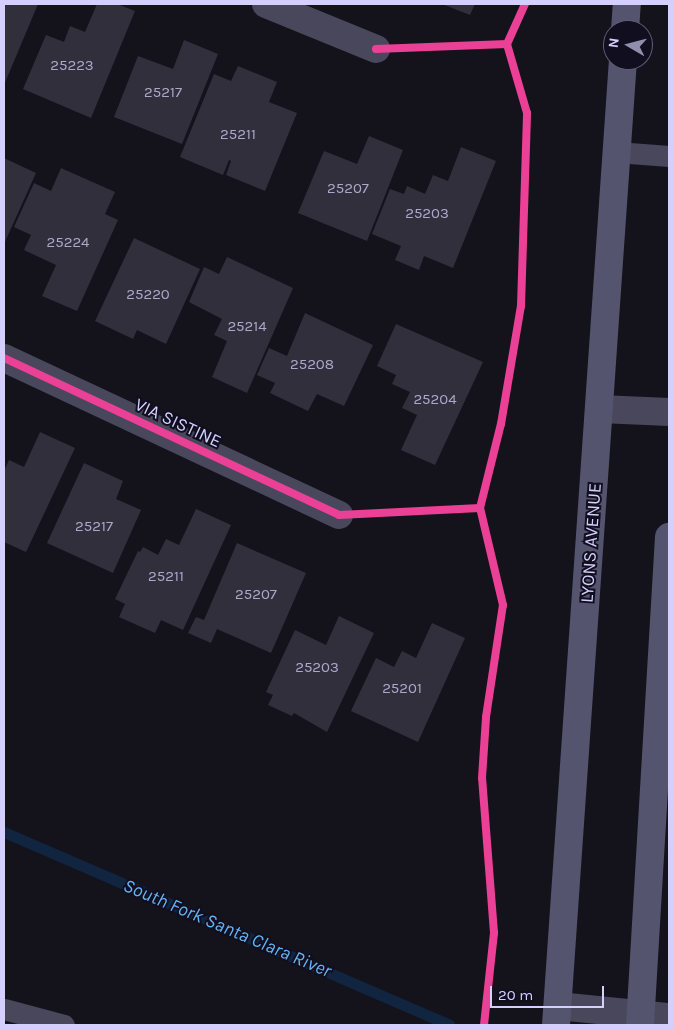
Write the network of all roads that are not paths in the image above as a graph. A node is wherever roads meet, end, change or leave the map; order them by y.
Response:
1 (266, 4) edge
2 (627, 4) edge
3 (626, 20) edge
4 (376, 49) dead end
5 (622, 70) edge
6 (616, 152) junction
7 (669, 156) edge
8 (4, 358) edge
9 (600, 409) junction
10 (669, 412) edge
11 (339, 515) dead end
12 (669, 537) edge
13 (667, 599) edge
14 (663, 737) edge
15 (4, 1008) edge
16 (557, 1016) edge
17 (669, 1017) edge
18 (640, 1021) edge
19 (64, 1025) edge

1 - 4 street
2 - 3 main road
5 - 6 main road, LYONS AVENUE
6 - 7 lane
6 - 9 main road, LYONS AVENUE
8 - 11 street, VIA SISTINE
9 - 10 street
9 - 16 main road, LYONS AVENUE
12 - 13 main road
13 - 14 main road
14 - 18 main road
15 - 19 lane
16 - 18 street
17 - 18 street

